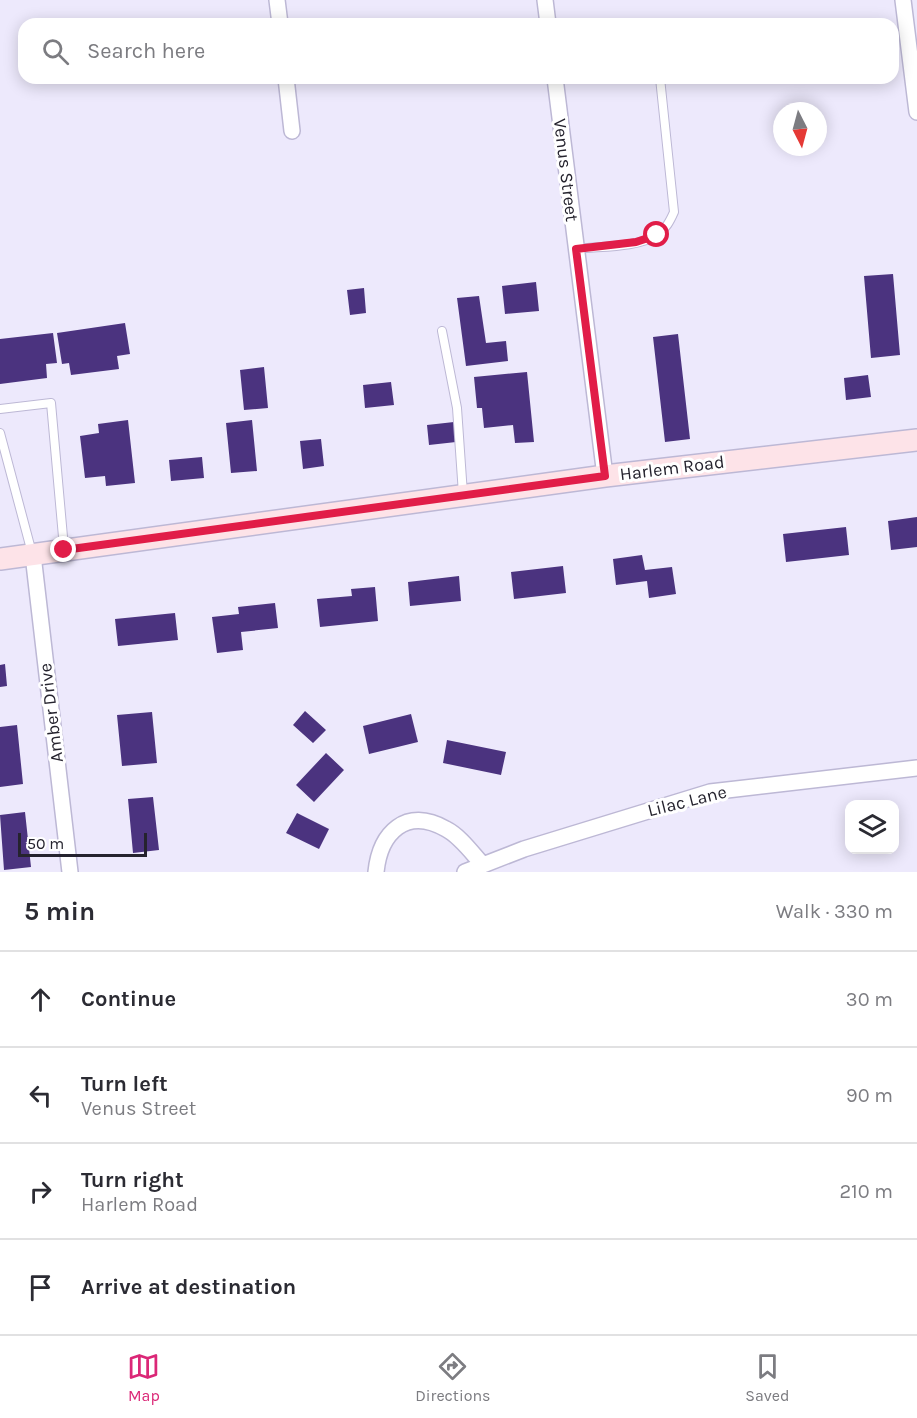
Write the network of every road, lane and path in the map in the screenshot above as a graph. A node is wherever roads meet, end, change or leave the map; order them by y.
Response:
1 (277, 0) edge
2 (545, 0) edge
3 (903, 0) edge
4 (278, 18) edge
5 (547, 18) edge
6 (287, 84) edge
7 (556, 84) edge
8 (661, 84) edge
9 (917, 112) edge
10 (292, 131) dead end
11 (576, 249) junction
12 (442, 331) dead end
13 (0, 409) edge
14 (0, 433) edge
15 (917, 440) edge
16 (605, 476) junction
17 (463, 495) junction
18 (64, 550) junction
19 (33, 555) junction
20 (0, 559) edge
21 (917, 768) edge
22 (483, 865) junction
23 (70, 872) edge
24 (376, 872) edge
25 (465, 872) edge

1 - 4 street
2 - 5 street
3 - 9 street
6 - 10 street
7 - 11 street, Venus Street
8 - 11 lane
11 - 16 street, Venus Street
12 - 17 lane
13 - 18 lane
14 - 19 lane
15 - 16 main road, Harlem Road
16 - 17 main road, Harlem Road
17 - 18 main road, Harlem Road
18 - 19 main road, Harlem Road
19 - 20 main road, Harlem Road
19 - 23 street, Amber Drive
21 - 22 street, Lilac Lane
22 - 24 street
22 - 25 street, Lilac Lane

